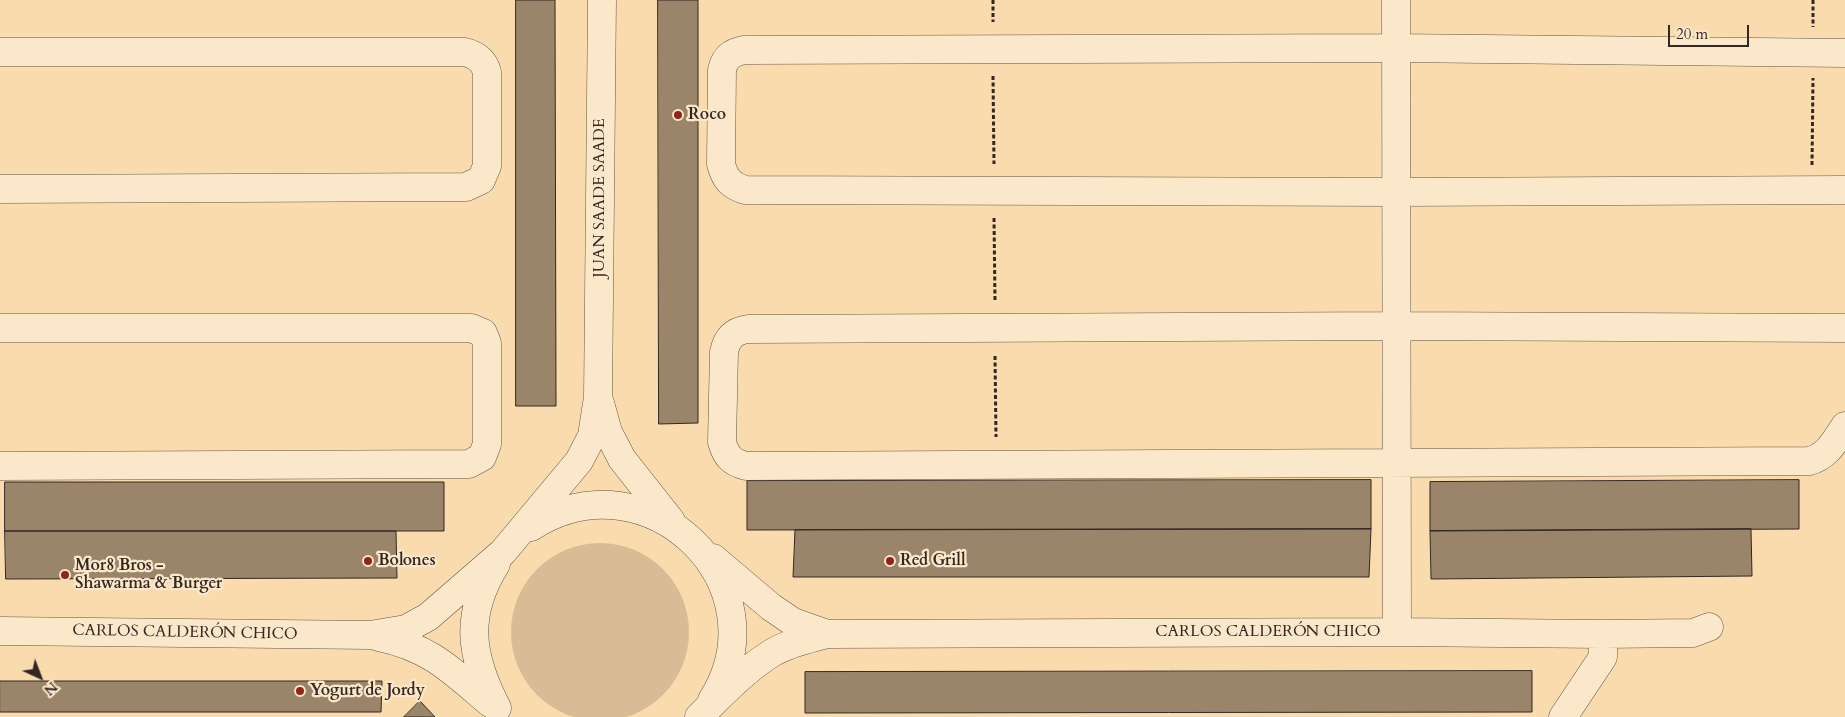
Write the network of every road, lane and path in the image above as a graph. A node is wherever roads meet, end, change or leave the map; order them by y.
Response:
1 (602, 0) edge
2 (993, 0) edge
3 (1396, 0) edge
4 (1813, 0) edge
5 (1396, 48) junction
6 (993, 50) junction
7 (0, 52) edge
8 (1813, 52) junction
9 (1845, 52) edge
10 (0, 189) edge
11 (1812, 190) junction
12 (1845, 190) edge
13 (994, 191) junction
14 (1397, 192) junction
15 (1397, 326) junction
16 (0, 328) edge
17 (995, 328) junction
18 (1845, 328) edge
19 (598, 397) junction
20 (1845, 426) edge
21 (1397, 464) junction
22 (996, 465) junction
23 (0, 466) edge
24 (684, 533) junction
25 (511, 544) junction
26 (1709, 627) dead end
27 (0, 632) edge
28 (1397, 632) junction
29 (827, 634) junction
30 (1603, 634) junction
31 (370, 635) junction
32 (501, 712) edge
33 (701, 715) edge
34 (1563, 717) edge

1 - 19 street, JUAN SAADE SAADE
2 - 6 path
3 - 5 street
4 - 8 path
5 - 6 street
5 - 8 street
5 - 14 street
6 - 13 path
6 - 13 street
7 - 10 street
8 - 9 street
8 - 11 path
11 - 12 street
11 - 14 street
13 - 14 street
13 - 17 path
14 - 15 street
15 - 17 street
15 - 18 street
15 - 21 street
16 - 23 street
17 - 22 path
17 - 22 street
19 - 24 street
19 - 25 street
20 - 21 street
21 - 22 street
21 - 28 street
24 - 25 street
24 - 29 street
24 - 33 street
25 - 31 street
25 - 32 street
26 - 30 street, CARLOS CALDERÓN CHICO
27 - 31 street, CARLOS CALDERÓN CHICO
28 - 29 street, CARLOS CALDERÓN CHICO
28 - 30 street, CARLOS CALDERÓN CHICO
29 - 33 street
30 - 34 street
31 - 32 street

